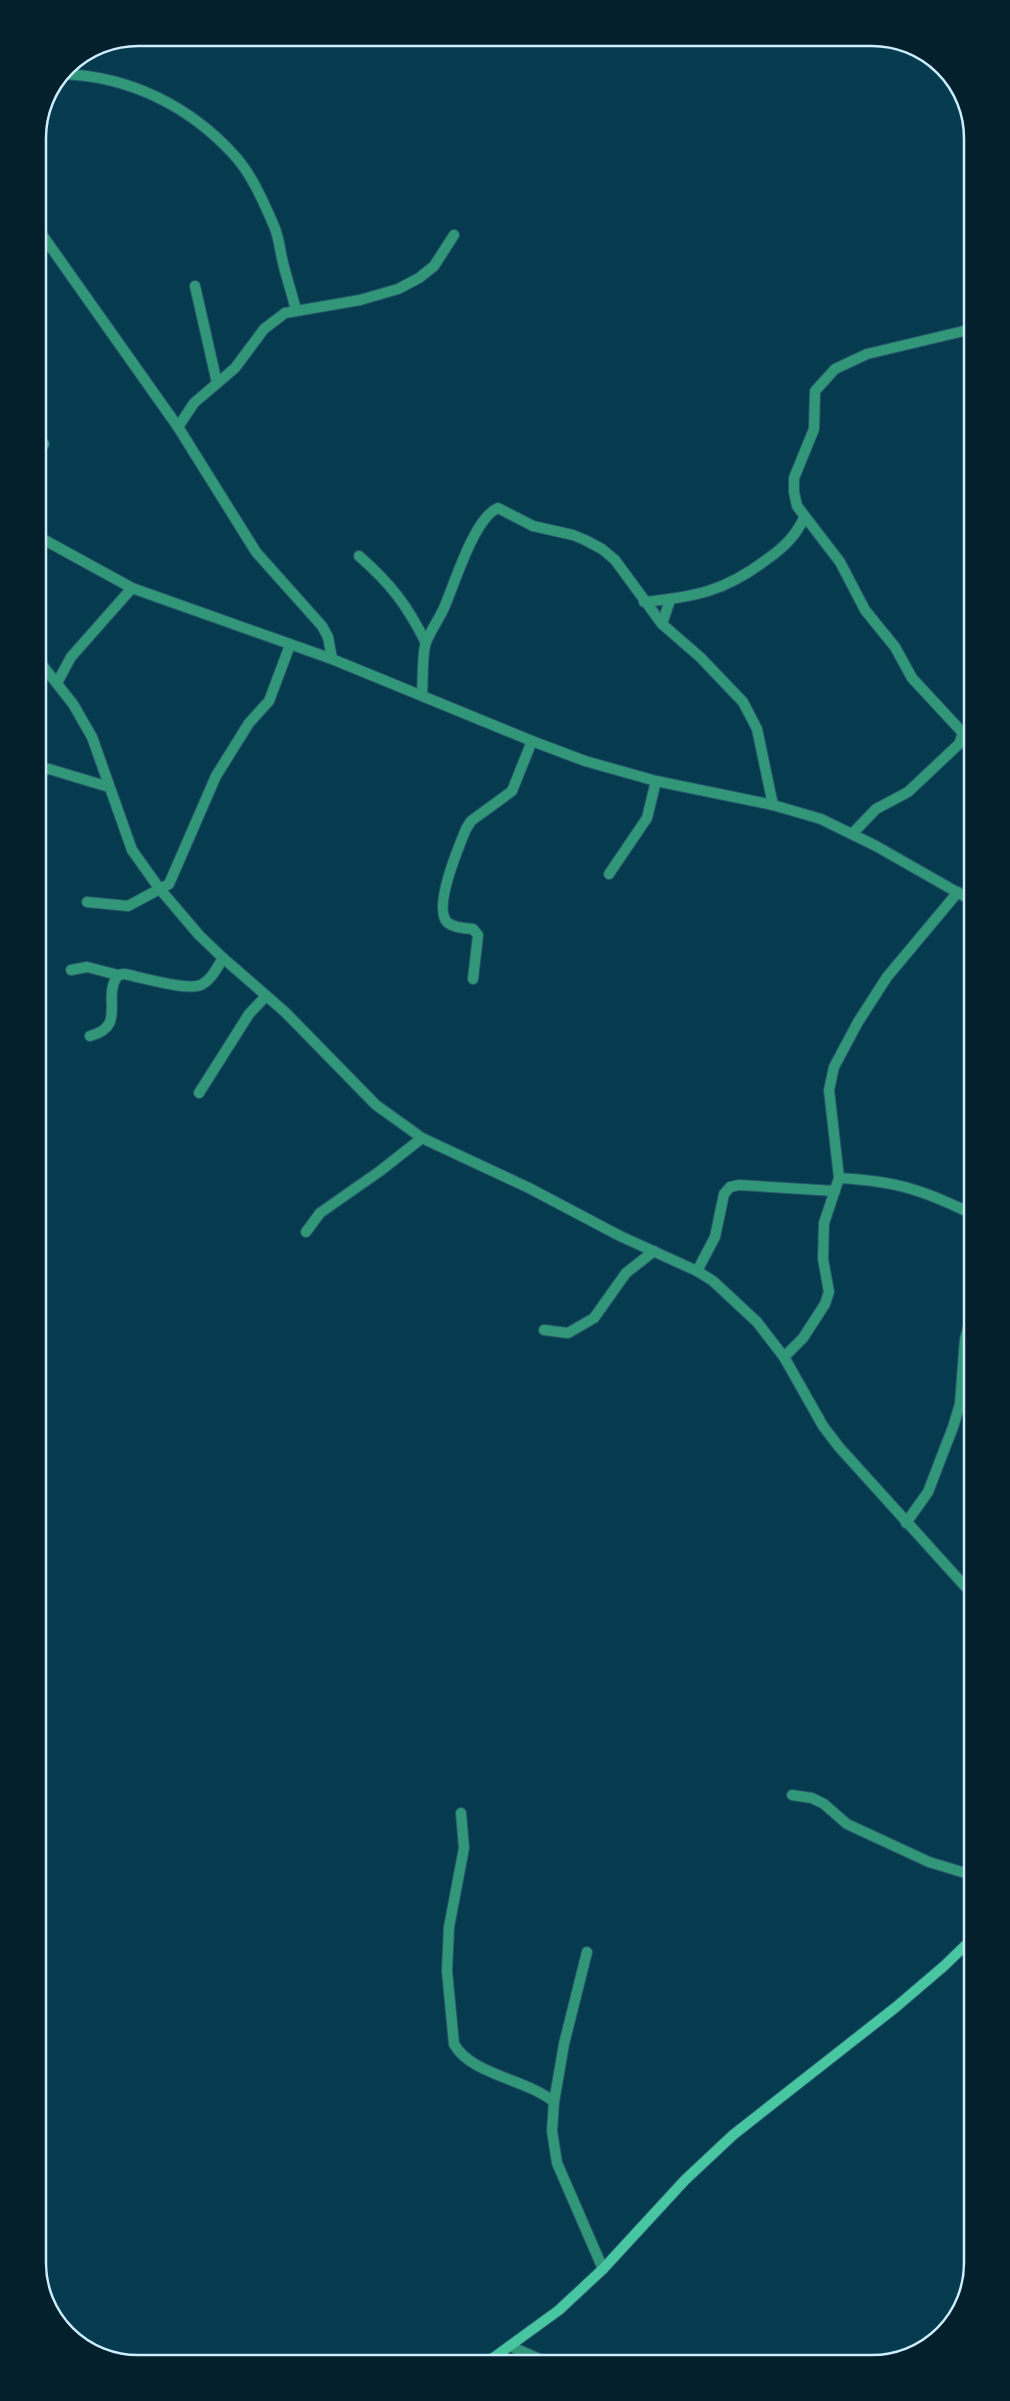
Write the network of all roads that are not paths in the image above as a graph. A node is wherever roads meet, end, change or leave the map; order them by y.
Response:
1 (71, 75) edge
2 (454, 235) dead end
3 (46, 240) edge
4 (196, 286) dead end
5 (296, 310) junction
6 (964, 331) edge
7 (217, 383) junction
8 (178, 427) junction
9 (804, 518) junction
10 (816, 531) junction
11 (798, 532) junction
12 (46, 541) edge
13 (360, 556) dead end
14 (132, 588) junction
15 (670, 600) junction
16 (644, 602) junction
17 (662, 624) junction
18 (426, 643) junction
19 (290, 645) junction
20 (332, 659) junction
21 (46, 670) edge
22 (57, 683) junction
23 (422, 695) junction
24 (532, 741) junction
25 (46, 769) edge
26 (656, 781) junction
27 (109, 787) junction
28 (773, 805) junction
29 (852, 834) junction
30 (609, 874) dead end
31 (159, 888) junction
32 (958, 892) junction
33 (964, 896) edge
34 (87, 902) dead end
35 (223, 958) junction
36 (71, 970) dead end
37 (118, 975) junction
38 (473, 979) dead end
39 (266, 996) junction
40 (90, 1036) dead end
41 (198, 1094) dead end
42 (422, 1138) junction
43 (840, 1178) junction
44 (835, 1191) junction
45 (964, 1211) edge
46 (306, 1232) dead end
47 (654, 1251) junction
48 (697, 1271) junction
49 (544, 1330) dead end
50 (964, 1352) edge
51 (784, 1356) junction
52 (906, 1524) junction
53 (964, 1586) edge
54 (792, 1794) dead end
55 (461, 1814) dead end
56 (964, 1872) edge
57 (964, 1947) edge
58 (587, 1952) dead end
59 (554, 2102) junction
60 (603, 2269) junction
61 (510, 2346) junction
62 (497, 2355) edge
63 (530, 2355) edge

1 - 5 street
2 - 5 street
3 - 8 street
4 - 7 street
5 - 7 street
6 - 9 street
7 - 8 street
8 - 20 street
9 - 10 street
9 - 11 street
10 - 11 street
10 - 29 street
11 - 15 street
12 - 14 street
13 - 18 street
14 - 19 street
14 - 22 street
15 - 16 street
15 - 17 street
16 - 17 street
16 - 18 street
17 - 28 street
18 - 23 street
19 - 20 street
19 - 31 street
20 - 23 street
21 - 22 street
22 - 27 street
23 - 24 street
24 - 26 street
24 - 38 street
25 - 27 street
26 - 28 street
26 - 30 street
27 - 31 street
28 - 29 street
29 - 32 street
31 - 34 street
31 - 35 street
32 - 33 street
32 - 43 street
35 - 37 street
35 - 39 street
36 - 37 street
37 - 40 street
39 - 41 street
39 - 42 street
42 - 46 street
42 - 47 street
43 - 44 street
43 - 45 street
44 - 48 street
44 - 51 street
47 - 48 street
47 - 49 street
48 - 51 street
50 - 52 street
51 - 52 street
52 - 53 street
54 - 56 street
55 - 59 street
57 - 60 main road
58 - 59 street
59 - 60 street
60 - 61 main road
61 - 62 main road
61 - 63 street

